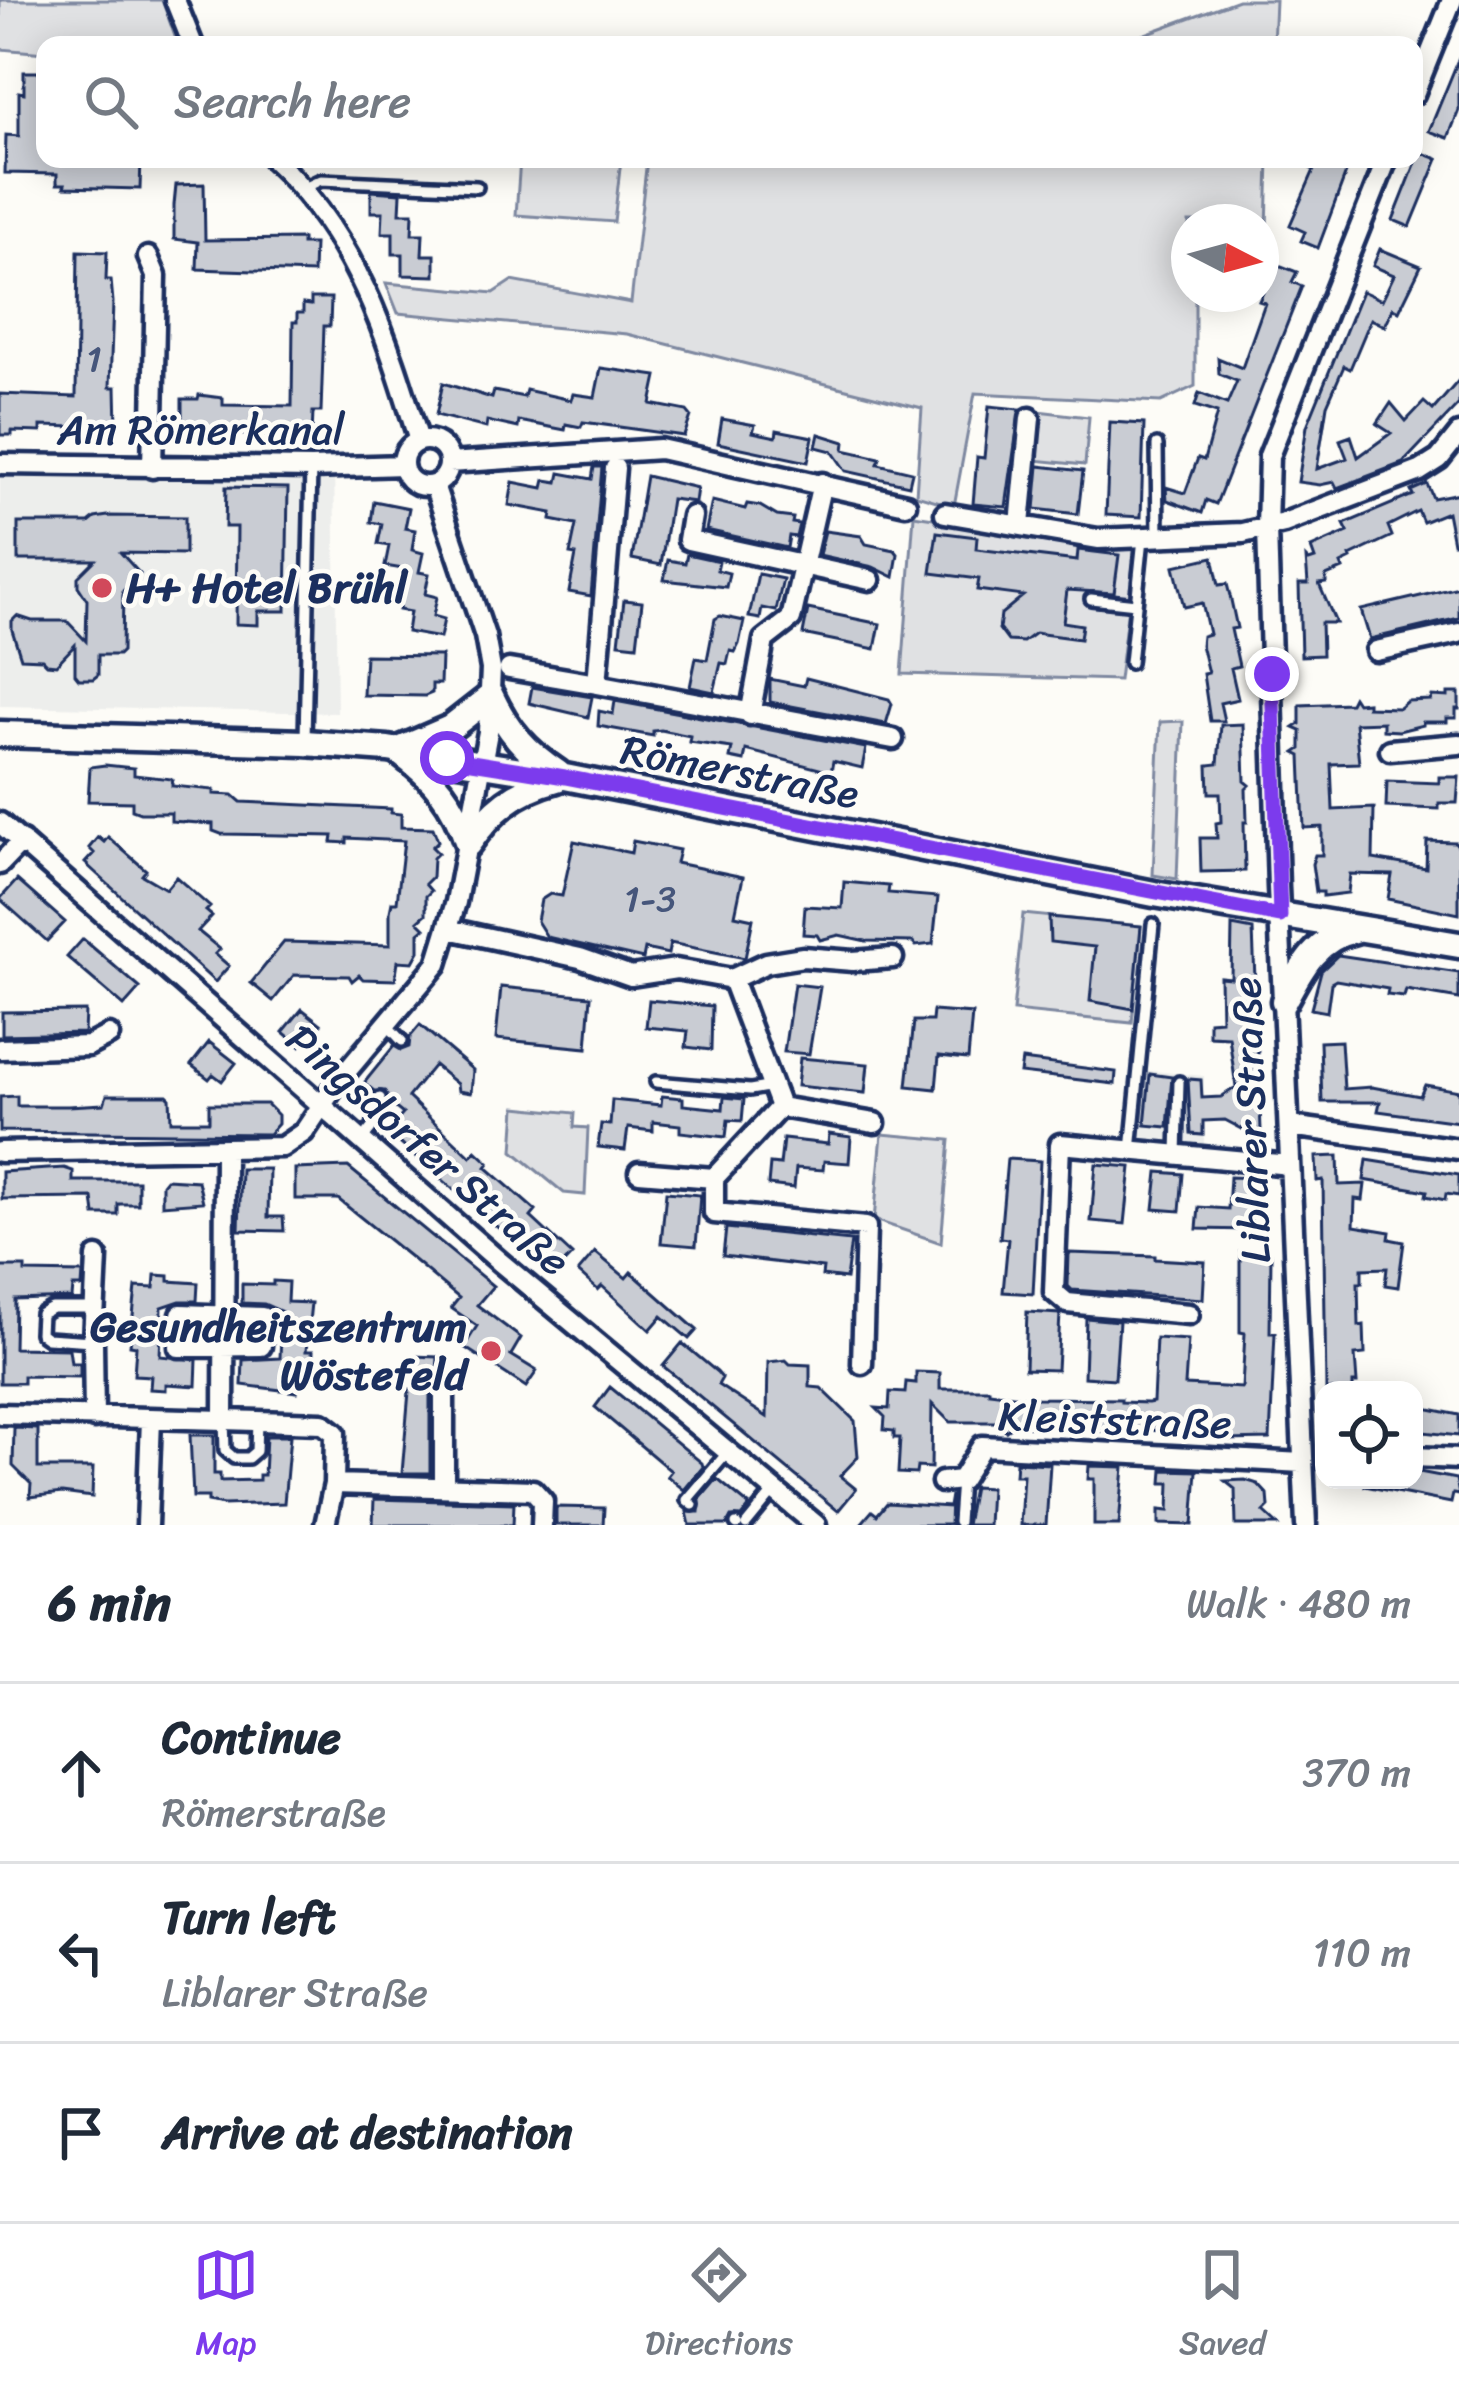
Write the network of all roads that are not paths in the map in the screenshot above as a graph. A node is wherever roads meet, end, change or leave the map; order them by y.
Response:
1 (175, 0) edge
2 (1452, 0) edge
3 (189, 36) edge
4 (1423, 72) edge
5 (282, 168) edge
6 (1384, 168) edge
7 (477, 187) dead end
8 (302, 189) junction
9 (148, 257) dead end
10 (1030, 418) dead end
11 (1459, 434) edge
12 (419, 441) junction
13 (1157, 446) dead end
14 (1439, 458) junction
15 (449, 463) junction
16 (0, 464) edge
17 (403, 465) junction
18 (1459, 467) edge
19 (152, 468) junction
20 (311, 468) junction
21 (615, 468) dead end
22 (822, 483) junction
23 (434, 485) junction
24 (906, 504) dead end
25 (945, 513) dead end
26 (692, 516) dead end
27 (1020, 526) junction
28 (1268, 528) junction
29 (1150, 538) junction
30 (803, 566) junction
31 (870, 580) dead end
32 (1091, 598) dead end
33 (1136, 604) junction
34 (1459, 633) edge
35 (1376, 650) dead end
36 (1130, 663) dead end
37 (509, 670) dead end
38 (597, 684) junction
39 (491, 696) junction
40 (750, 715) junction
41 (0, 734) edge
42 (30, 736) junction
43 (893, 739) dead end
44 (305, 742) junction
45 (1459, 744) edge
46 (1390, 750) dead end
47 (397, 751) junction
48 (0, 760) edge
49 (482, 764) junction
50 (565, 777) junction
51 (0, 823) edge
52 (22, 841) junction
53 (468, 844) junction
54 (0, 864) edge
55 (1280, 916) junction
56 (1153, 924) dead end
57 (1362, 928) junction
58 (449, 929) junction
59 (1459, 945) edge
60 (893, 958) dead end
61 (732, 979) junction
62 (1284, 1001) junction
63 (387, 1025) junction
64 (109, 1035) dead end
65 (402, 1041) dead end
66 (0, 1049) edge
67 (656, 1082) dead end
68 (1180, 1082) dead end
69 (773, 1086) junction
70 (380, 1098) dead end
71 (322, 1106) junction
72 (780, 1107) junction
73 (875, 1123) dead end
74 (1290, 1126) junction
75 (362, 1140) junction
76 (1459, 1149) edge
77 (225, 1150) junction
78 (1131, 1150) junction
79 (0, 1152) edge
80 (1177, 1154) junction
81 (1290, 1165) junction
82 (640, 1172) dead end
83 (713, 1178) junction
84 (98, 1257) dead end
85 (93, 1308) junction
86 (1189, 1314) dead end
87 (222, 1316) junction
88 (93, 1341) junction
89 (222, 1345) junction
90 (862, 1364) dead end
91 (444, 1383) dead end
92 (0, 1414) edge
93 (94, 1418) junction
94 (151, 1419) junction
95 (224, 1420) junction
96 (256, 1422) junction
97 (728, 1452) junction
98 (1315, 1456) edge
99 (1423, 1457) edge
100 (1302, 1458) junction
101 (1459, 1459) edge
102 (951, 1481) joint
103 (334, 1484) junction
104 (444, 1486) junction
105 (775, 1491) junction
106 (693, 1505) dead end
107 (743, 1521) edge
108 (958, 1522) edge
109 (147, 1525) edge
110 (325, 1525) edge
111 (542, 1525) edge
112 (816, 1525) edge
113 (1306, 1525) edge

1 - 3 street
2 - 4 street
5 - 8 street
6 - 28 street, Liblarer Straße
7 - 8 lane
8 - 12 street
9 - 19 street
10 - 27 street
11 - 14 street
12 - 15 street
12 - 17 street
13 - 29 lane
14 - 18 street
14 - 28 street
15 - 22 street
15 - 23 street
16 - 19 street, Am Römerkanal
17 - 20 street, Am Römerkanal
17 - 23 street
19 - 20 street, Am Römerkanal
20 - 44 lane
21 - 38 street
22 - 24 street
22 - 30 street
23 - 39 street
25 - 27 street
26 - 30 street
27 - 29 street
28 - 29 street
28 - 55 street, Liblarer Straße
29 - 33 lane
30 - 31 street
30 - 40 street
32 - 33 lane
33 - 36 lane
34 - 35 street
37 - 38 street
38 - 40 street
39 - 47 main road
39 - 49 street
39 - 50 main road
40 - 43 street
41 - 42 main road, Römerstraße
42 - 44 main road, Römerstraße
42 - 48 main road
44 - 47 main road, Römerstraße
45 - 46 street
47 - 49 main road, Römerstraße
47 - 53 main road
49 - 50 main road, Römerstraße
49 - 53 street
50 - 53 main road
50 - 55 main road, Römerstraße
51 - 52 street, Pingsdorfer Straße
52 - 54 street
52 - 71 street, Pingsdorfer Straße
53 - 58 street
55 - 57 main road, Römerstraße
55 - 62 street, Liblarer Straße
56 - 78 lane
57 - 59 main road, Römerstraße
57 - 62 main road
58 - 61 street
58 - 63 street
60 - 61 street
61 - 69 street
62 - 74 street, Liblarer Straße
63 - 65 lane
63 - 71 street
64 - 66 street
67 - 69 lane
68 - 80 lane
69 - 72 street
70 - 75 lane
71 - 75 street, Pingsdorfer Straße
71 - 77 street
72 - 73 street
72 - 83 street
74 - 76 street
74 - 81 street, Liblarer Straße
75 - 97 street, Pingsdorfer Straße
77 - 79 street
77 - 87 street
78 - 80 street
78 - 86 street
80 - 81 street
81 - 100 street, Liblarer Straße
82 - 83 street
83 - 90 street
84 - 85 street
85 - 88 street
85 - 88 lane
87 - 89 street
87 - 89 street
87 - 89 street
88 - 93 street
89 - 95 street
91 - 104 street
92 - 93 street
93 - 94 street
94 - 95 street
94 - 109 street
95 - 96 street
95 - 96 lane
96 - 103 street
97 - 105 street, Pingsdorfer Straße
97 - 106 lane
98 - 100 street
99 - 101 street
100 - 102 street, Kleiststraße
100 - 113 street, Liblarer Straße
102 - 108 lane
103 - 104 street
103 - 110 street
104 - 111 street
105 - 107 lane
105 - 112 street, Pingsdorfer Straße

